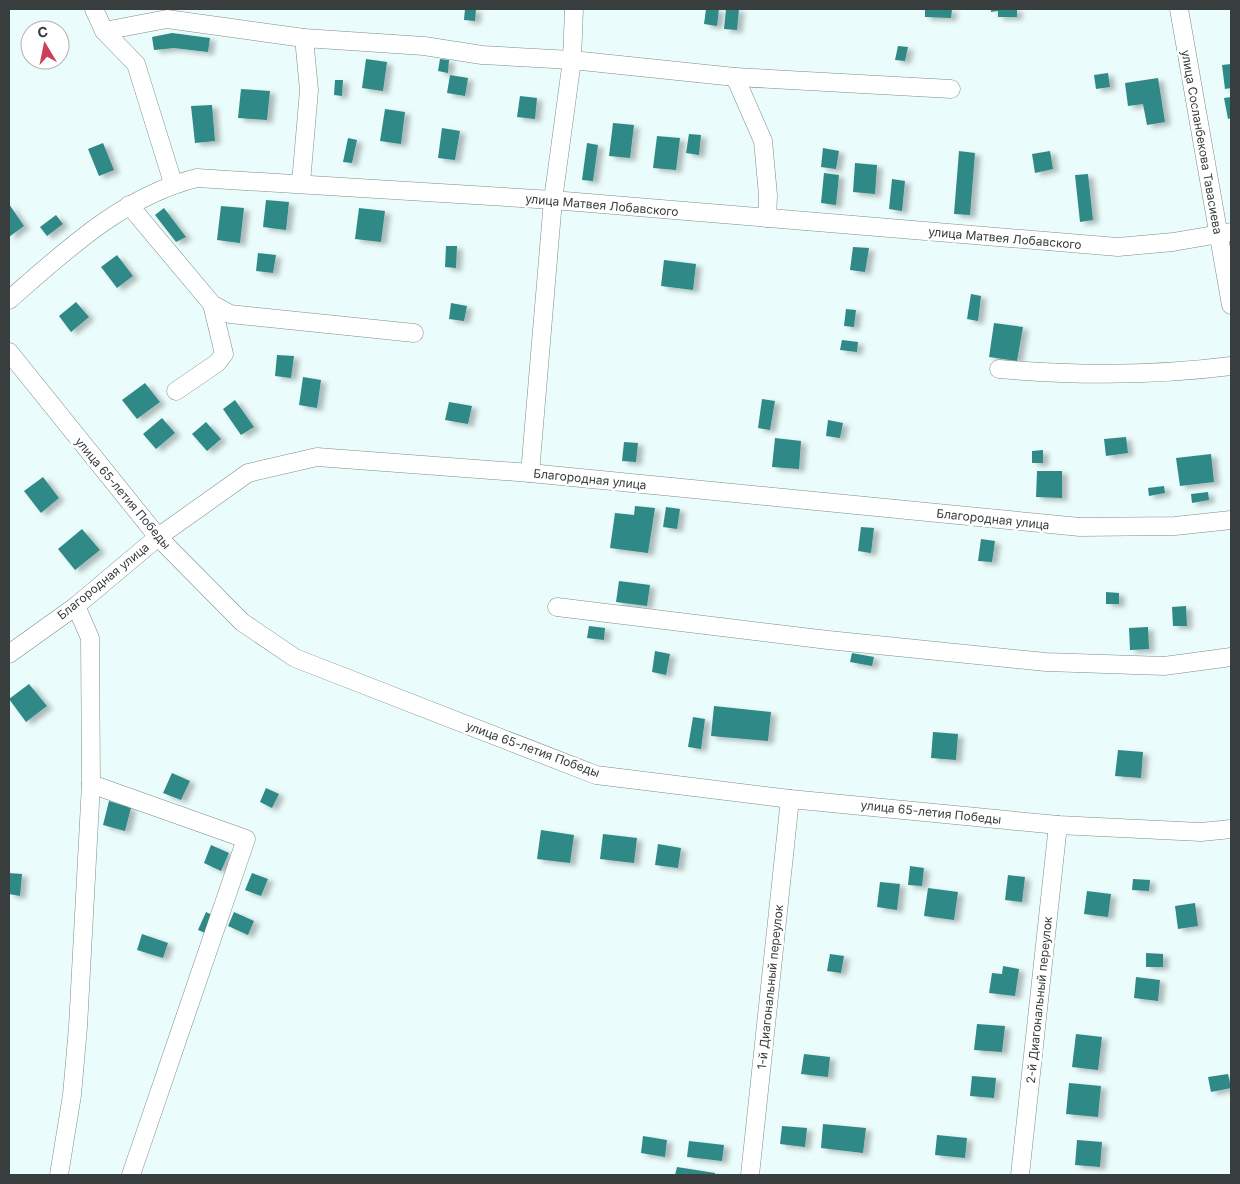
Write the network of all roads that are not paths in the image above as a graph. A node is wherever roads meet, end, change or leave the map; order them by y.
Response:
1 (94, 9) edge
2 (574, 9) edge
3 (1179, 9) edge
4 (104, 31) junction
5 (304, 38) junction
6 (572, 60) junction
7 (735, 77) junction
8 (951, 89) dead end
9 (301, 183) junction
10 (173, 184) junction
11 (553, 200) junction
12 (129, 205) junction
13 (767, 218) junction
14 (1225, 234) edge
15 (9, 300) edge
16 (212, 304) junction
17 (1231, 304) edge
18 (414, 333) dead end
19 (9, 352) edge
20 (1231, 366) edge
21 (999, 369) dead end
22 (176, 392) dead end
23 (530, 473) junction
24 (1231, 520) edge
25 (158, 537) junction
26 (76, 606) junction
27 (557, 607) dead end
28 (9, 654) edge
29 (1231, 657) edge
30 (91, 784) junction
31 (790, 799) junction
32 (1058, 825) junction
33 (1231, 829) edge
34 (59, 1175) edge
35 (131, 1175) edge
36 (750, 1175) edge
37 (1020, 1175) edge

1 - 4 street
2 - 6 street
3 - 14 street, улица Сосланбекова Тавасиева
4 - 5 street
4 - 10 street
5 - 6 street
5 - 9 street
6 - 7 street
6 - 11 street
7 - 8 street
7 - 13 street
9 - 10 street, улица Матвея Лобавского
9 - 11 street, улица Матвея Лобавского
10 - 12 street, улица Матвея Лобавского
11 - 13 street, улица Матвея Лобавского
11 - 23 street
12 - 15 street, улица Матвея Лобавского
12 - 16 street
13 - 14 street, улица Матвея Лобавского
14 - 17 street, улица Сосланбекова Тавасиева
16 - 18 street
16 - 22 street
19 - 25 street, улица 65-летия Победы
20 - 21 street
23 - 24 street, Благородная улица
23 - 25 street, Благородная улица
25 - 26 street, Благородная улица
25 - 31 street, улица 65-летия Победы
26 - 28 street, Благородная улица
26 - 30 street
27 - 29 street
30 - 34 street
30 - 35 street
31 - 32 street, улица 65-летия Победы
31 - 36 street, 1-й Диагональный переулок
32 - 33 street, улица 65-летия Победы
32 - 37 street, 2-й Диагональный переулок

